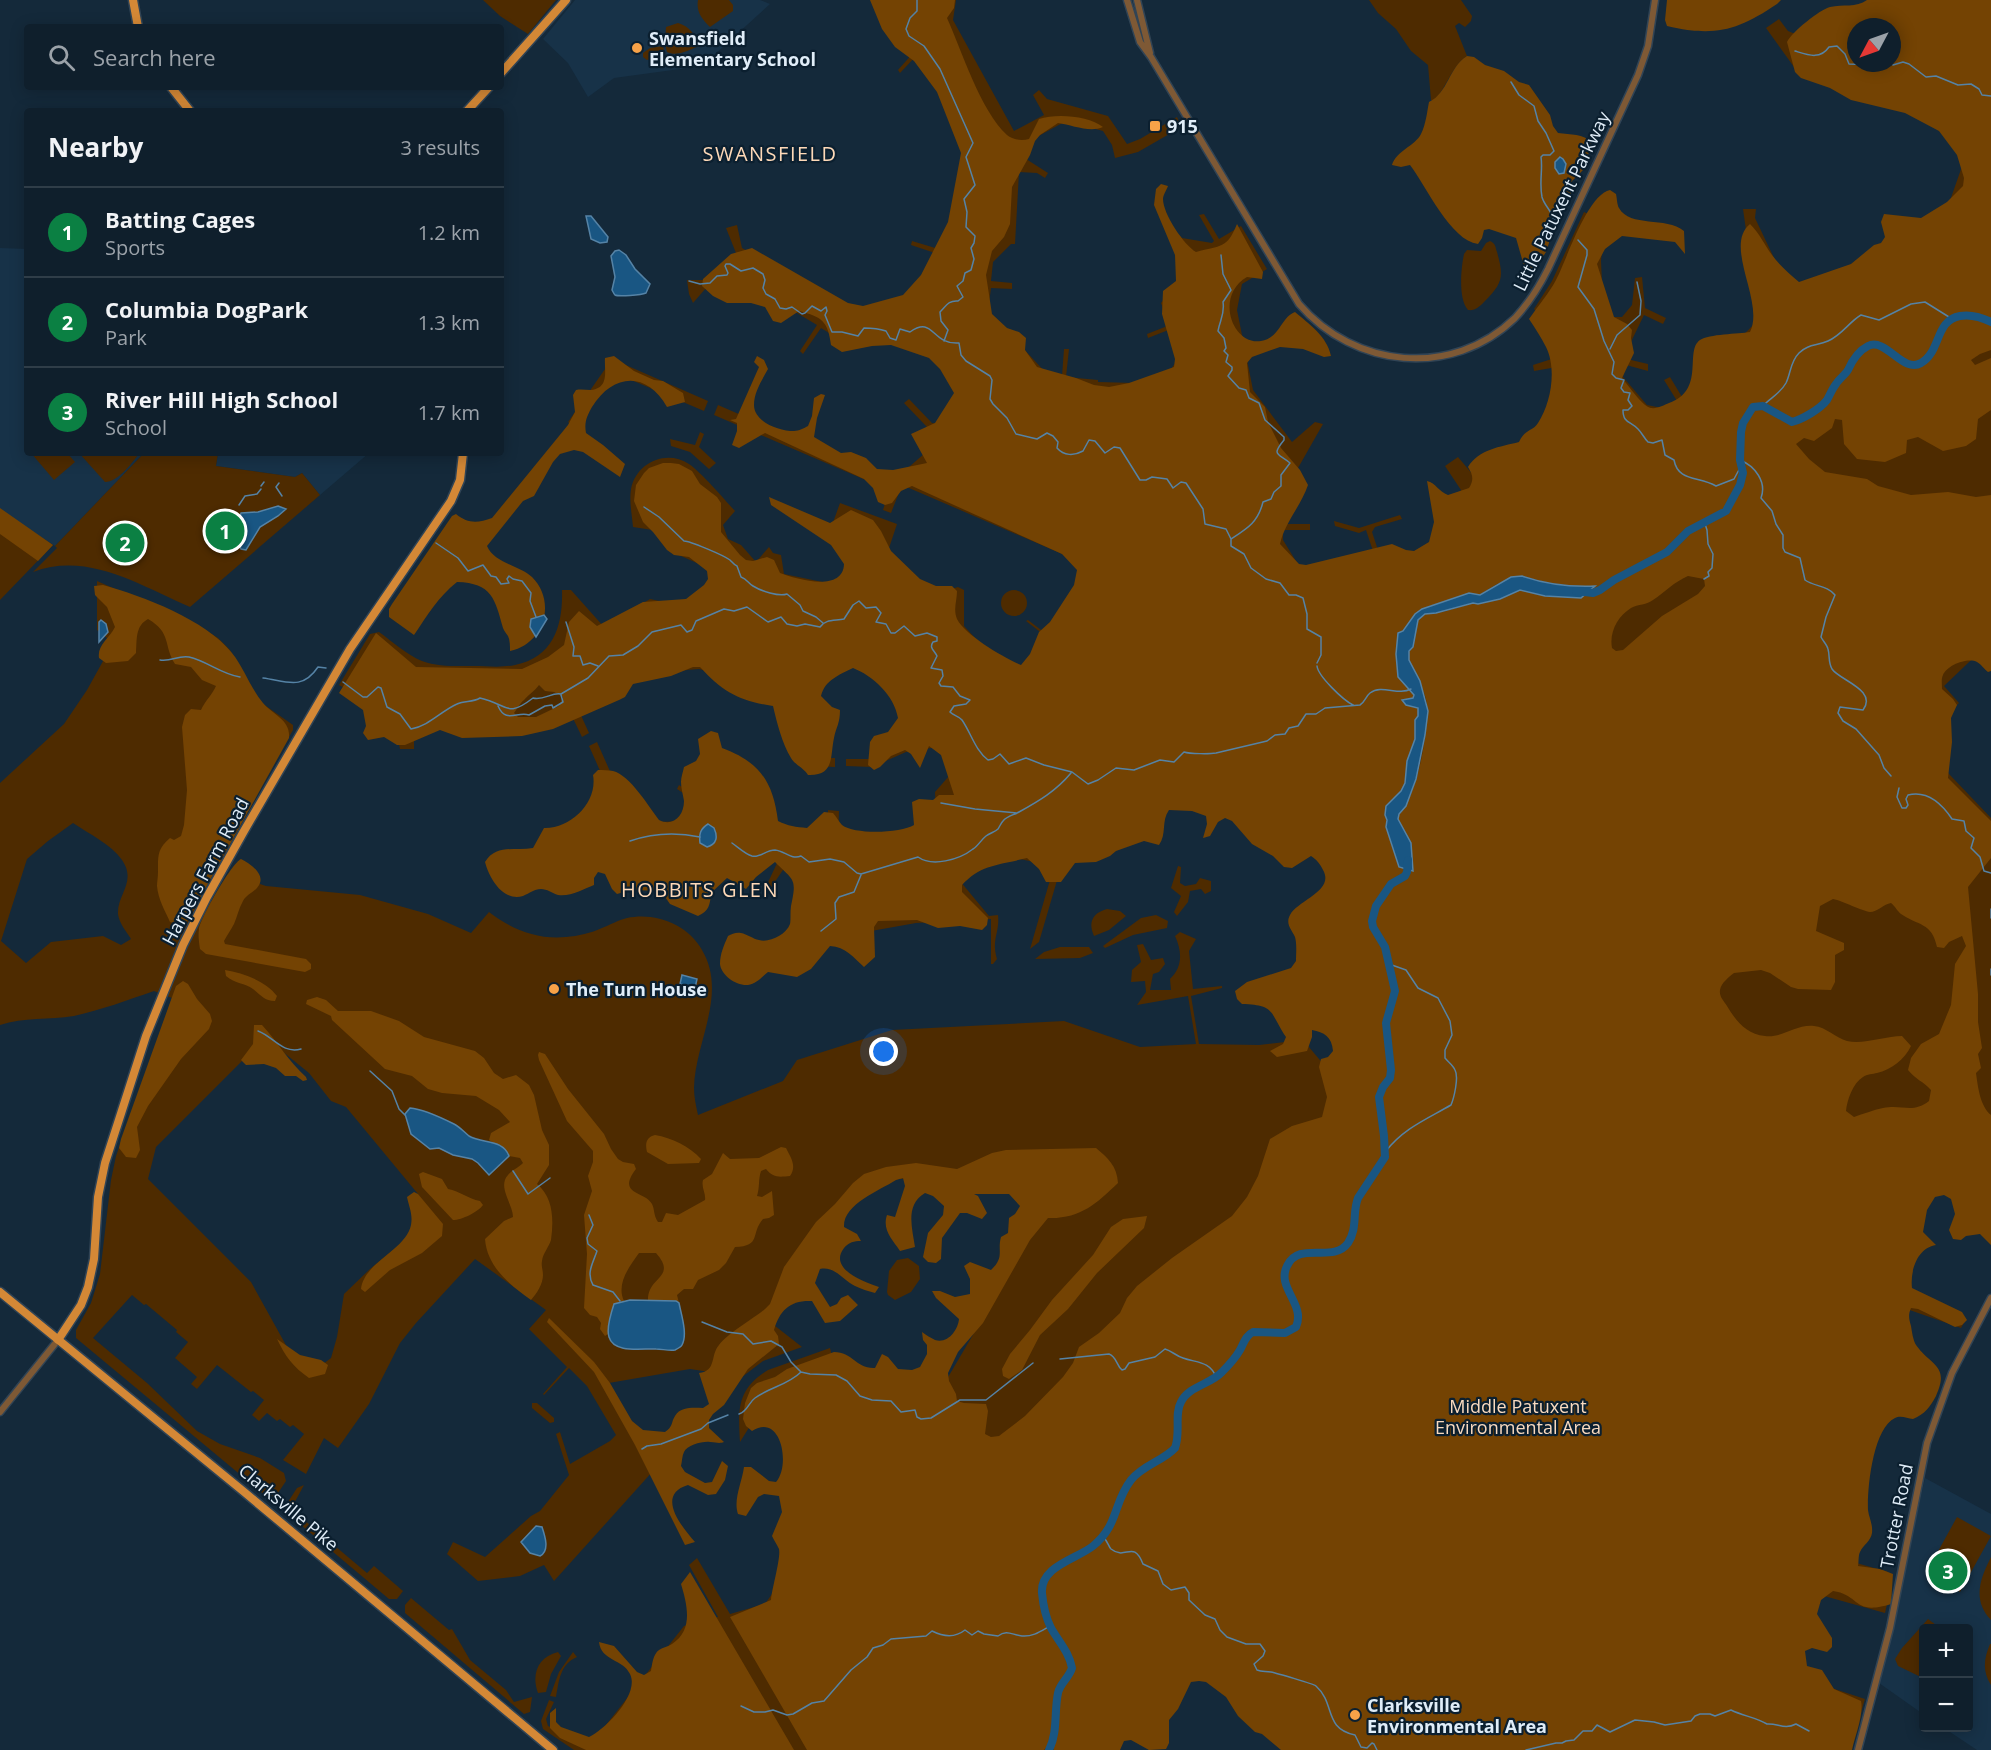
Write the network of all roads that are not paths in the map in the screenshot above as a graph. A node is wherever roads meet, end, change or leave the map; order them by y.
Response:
1 (134, 0) edge
2 (566, 0) edge
3 (1126, 0) edge
4 (1137, 0) edge
5 (1655, 0) edge
6 (138, 24) edge
7 (1151, 57) junction
8 (504, 70) edge
9 (173, 90) edge
10 (486, 90) edge
11 (188, 108) edge
12 (470, 108) edge
13 (463, 456) edge
14 (0, 1292) edge
15 (1991, 1298) edge
16 (58, 1340) junction
17 (0, 1412) edge
18 (553, 1750) edge
19 (1858, 1750) edge

1 - 6 main road
2 - 8 main road
3 - 7 street, Little Patuxent Parkway
4 - 7 street, Little Patuxent Parkway
5 - 7 street, Little Patuxent Parkway
9 - 11 main road
10 - 12 main road
13 - 16 main road, Harpers Farm Road
14 - 16 main road, Clarksville Pike
15 - 19 street, Trotter Road
16 - 17 street
16 - 18 main road, Clarksville Pike

